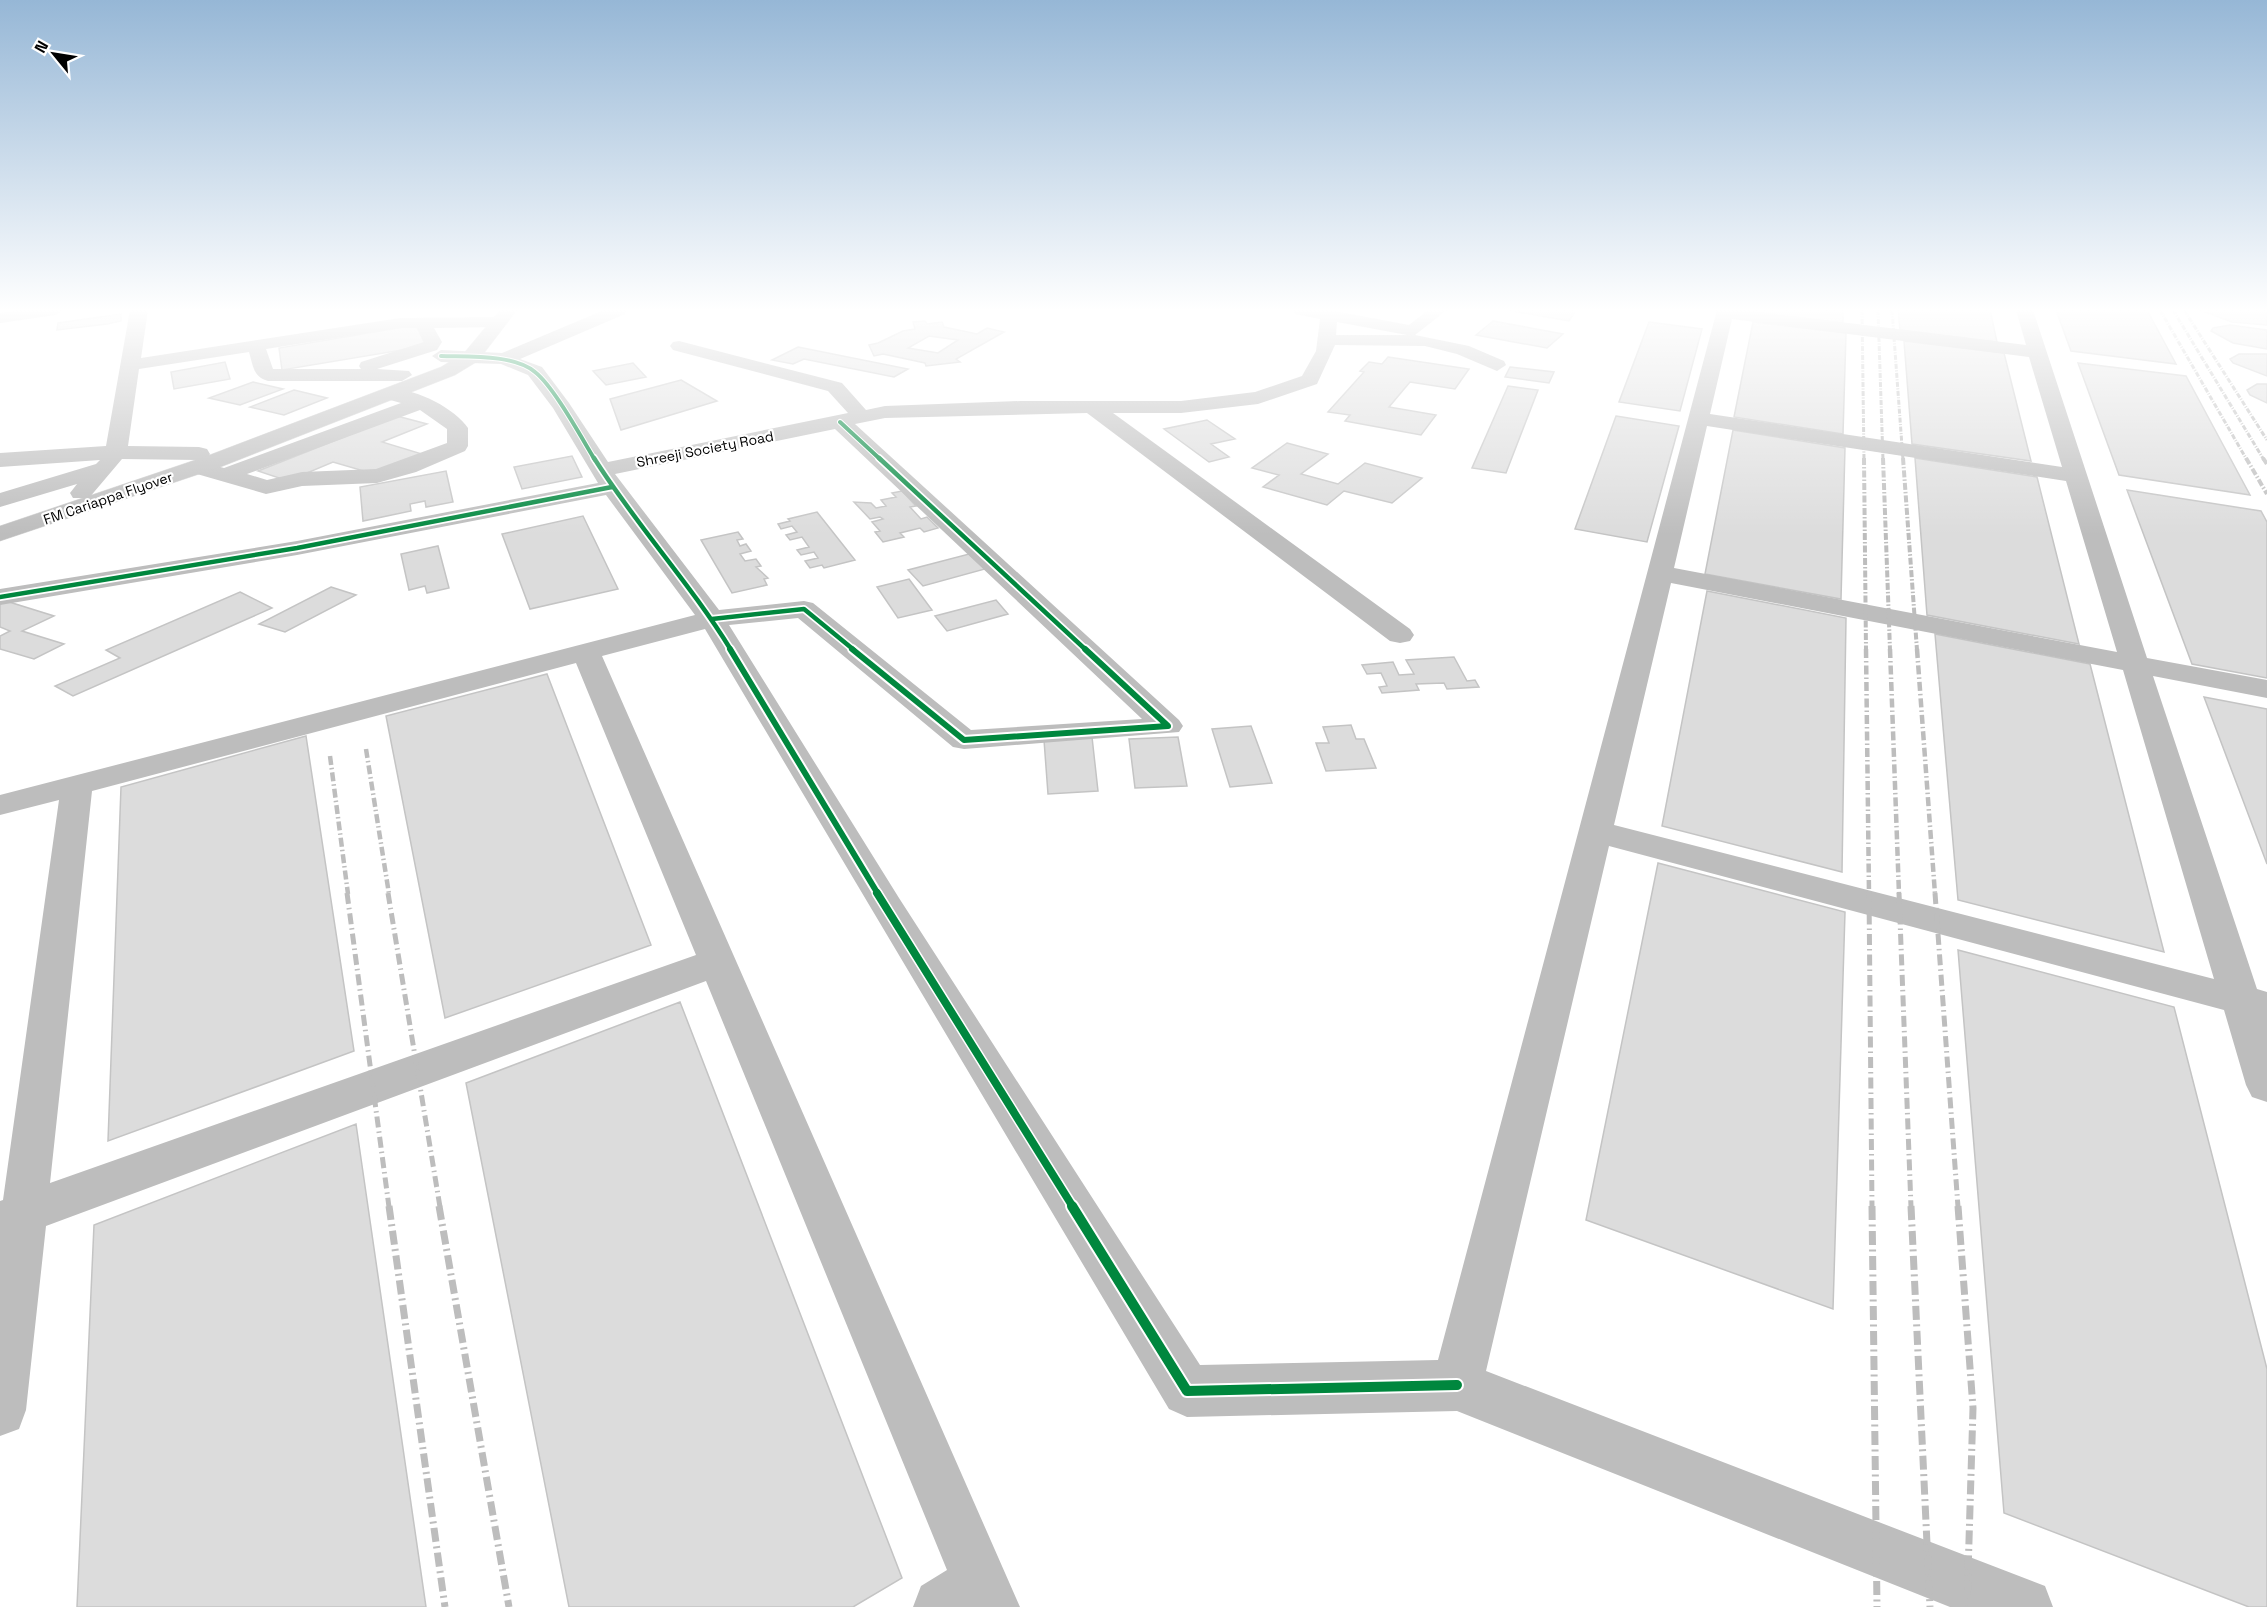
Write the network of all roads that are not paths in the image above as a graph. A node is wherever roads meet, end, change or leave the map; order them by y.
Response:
1 (126, 385) edge
2 (382, 385) edge
3 (413, 385) edge
4 (544, 385) edge
5 (827, 385) edge
6 (1296, 385) edge
7 (1707, 385) edge
8 (2047, 385) edge
9 (390, 394) junction
10 (423, 402) junction
11 (1092, 407) junction
12 (337, 415) junction
13 (1699, 418) junction
14 (851, 419) junction
15 (369, 423) junction
16 (256, 446) junction
17 (287, 454) junction
18 (0, 460) edge
19 (110, 460) junction
20 (209, 464) junction
21 (2076, 476) junction
22 (607, 479) junction
23 (0, 500) edge
24 (69, 501) junction
25 (0, 519) edge
26 (0, 534) edge
27 (1660, 573) junction
28 (0, 597) edge
29 (712, 619) junction
30 (1400, 635) dead end
31 (586, 652) junction
32 (2135, 664) junction
33 (2267, 689) edge
34 (77, 784) junction
35 (0, 804) edge
36 (1595, 831) junction
37 (717, 962) junction
38 (2254, 1004) edge
39 (2267, 1085) edge
40 (12, 1217) edge
41 (1457, 1385) junction
42 (0, 1410) edge
43 (971, 1599) edge
44 (2024, 1607) edge

1 - 19 street
2 - 20 street
3 - 9 street
4 - 22 street
5 - 14 street
6 - 11 street, Shreeji Society Road
7 - 13 street
8 - 21 street
9 - 10 street
9 - 12 street
10 - 15 street
10 - 20 street
11 - 14 street, Shreeji Society Road
11 - 30 street
12 - 15 street
12 - 16 street
13 - 21 street
13 - 27 street
14 - 22 street, Shreeji Society Road
14 - 29 street
15 - 17 street
16 - 17 street
16 - 20 street
17 - 20 street
18 - 19 street
19 - 20 street
19 - 23 street
19 - 24 street
20 - 24 street, FM Cariappa Flyover
21 - 32 street
22 - 28 street, Shreeji Society Road
22 - 29 street
24 - 25 street, FM Cariappa Flyover
24 - 26 street, FM Cariappa Flyover
27 - 32 street
27 - 36 street
29 - 31 street
29 - 41 street
31 - 34 street
31 - 37 street
32 - 33 street
32 - 38 street
34 - 35 street
34 - 40 street
36 - 38 street
36 - 41 street
37 - 40 street
37 - 43 street
38 - 39 street
40 - 42 street
41 - 44 street

